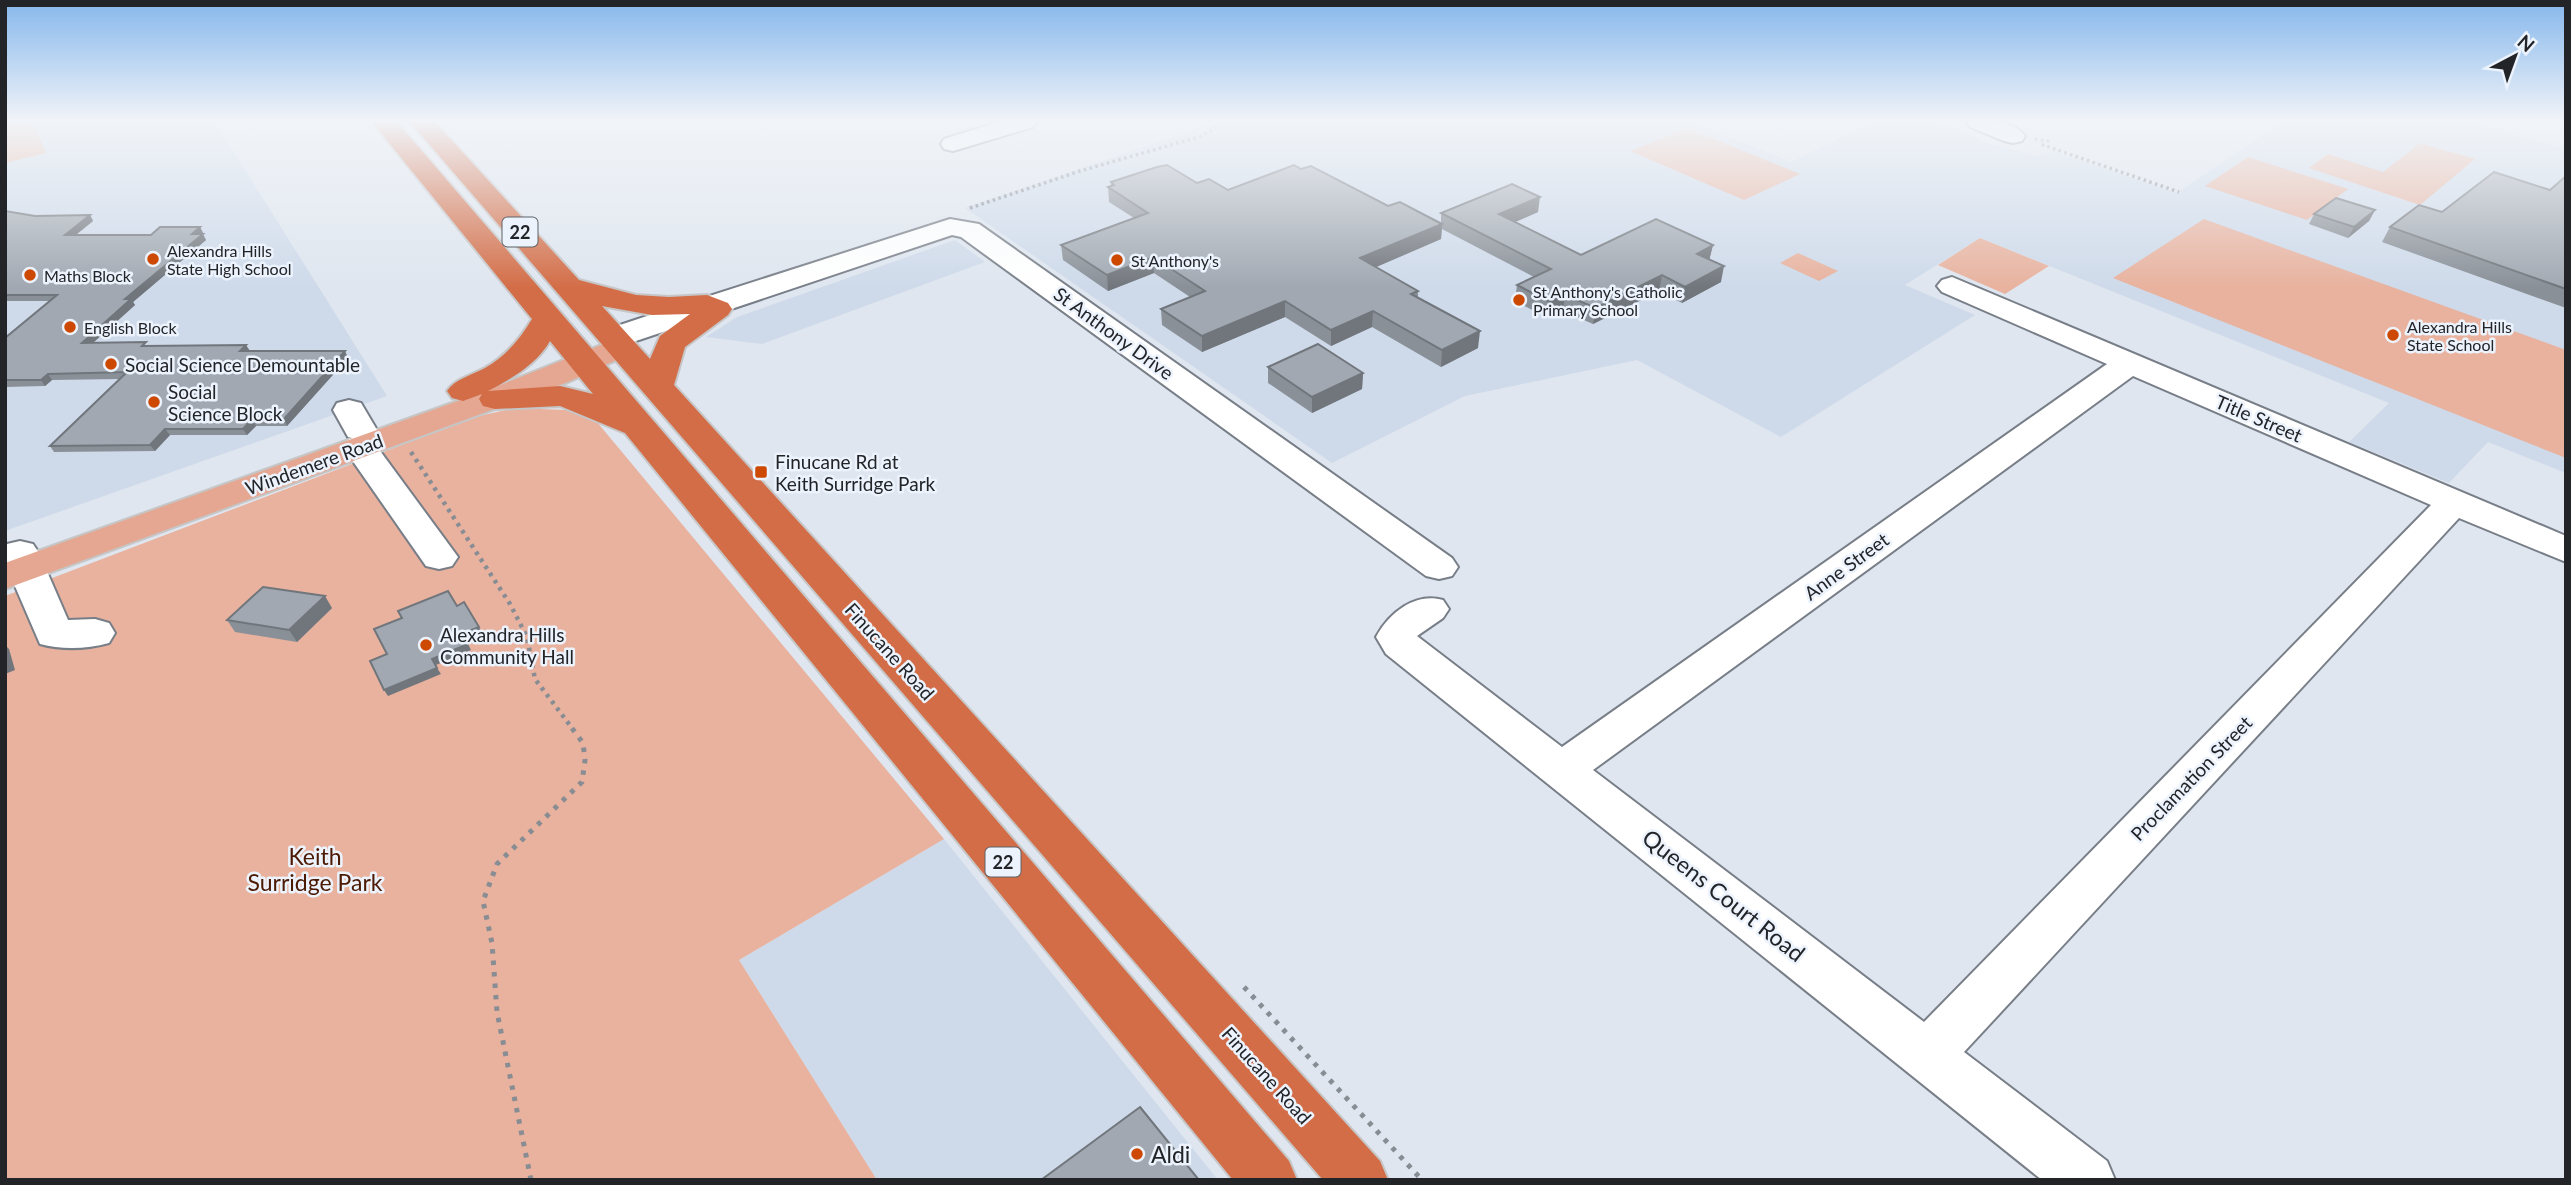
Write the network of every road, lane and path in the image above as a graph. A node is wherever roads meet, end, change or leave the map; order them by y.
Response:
1 (431, 177) edge
2 (471, 177) edge
3 (2136, 177) edge
4 (2179, 192) dead end
5 (568, 286) junction
6 (1952, 286) dead end
7 (712, 306) junction
8 (548, 317) junction
9 (617, 342) junction
10 (581, 357) junction
11 (2130, 363) junction
12 (657, 388) junction
13 (479, 395) junction
14 (356, 429) junction
15 (640, 429) junction
16 (398, 434) junction
17 (2454, 502) junction
18 (2566, 550) edge
19 (439, 557) dead end
20 (15, 564) edge
21 (1434, 588) joint
22 (95, 633) dead end
23 (1563, 769) junction
24 (1243, 986) dead end
25 (1928, 1054) junction
26 (531, 1180) edge
27 (1269, 1180) edge
28 (1360, 1180) edge
29 (1422, 1180) edge
30 (2087, 1180) edge

1 - 8 highway, 22
2 - 5 highway, Finucane Road / 22
3 - 4 path
5 - 7 highway
5 - 9 highway, Finucane Road / 22
6 - 11 street, Title Street
7 - 9 street, St Anthony Drive
7 - 12 highway
7 - 21 street, St Anthony Drive
8 - 10 highway, 22
8 - 13 highway
9 - 10 main road, Windemere Road
9 - 12 highway, Finucane Road / 22
10 - 13 main road, Windemere Road
10 - 15 highway, 22
11 - 17 street, Title Street
11 - 23 street, Anne Street
12 - 28 highway, Finucane Road / 22
13 - 14 main road, Windemere Road
13 - 15 highway
13 - 16 main road, Windemere Road
14 - 16 main road, Windemere Road
14 - 19 street
14 - 20 main road, Windemere Road
15 - 27 highway, 22
16 - 26 path
17 - 18 street, Title Street
17 - 25 street, Proclamation Street
20 - 22 street
21 - 23 street, Queens Court Road
23 - 25 street, Queens Court Road
24 - 29 path
25 - 30 street, Queens Court Road

